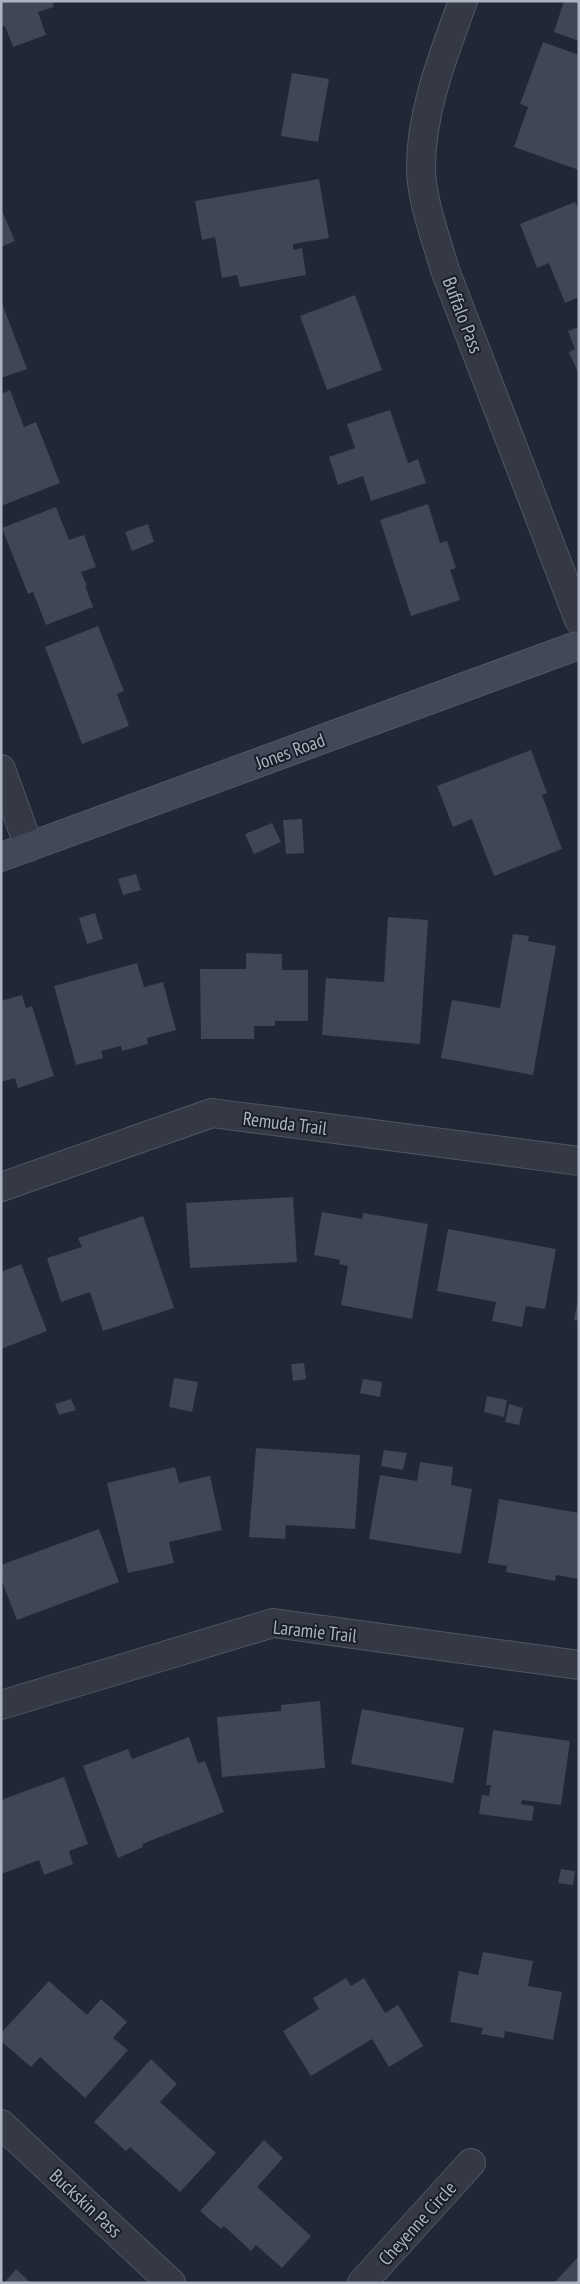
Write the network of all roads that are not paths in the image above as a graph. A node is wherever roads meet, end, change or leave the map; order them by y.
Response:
1 (462, 1) edge
2 (579, 620) edge
3 (579, 645) edge
4 (1, 769) edge
5 (29, 847) junction
6 (1, 857) edge
7 (579, 1161) edge
8 (1, 1187) edge
9 (579, 1666) edge
10 (1, 1705) edge
11 (1, 2124) edge
12 (471, 2163) dead end
13 (171, 2283) edge
14 (362, 2283) edge

1 - 2 street, Buffalo Pass
3 - 5 street, Jones Road
4 - 5 street
5 - 6 street, Jones Road
7 - 8 street, Remuda Trail
9 - 10 street, Laramie Trail
11 - 13 street, Buckskin Pass
12 - 14 street, Cheyenne Circle

